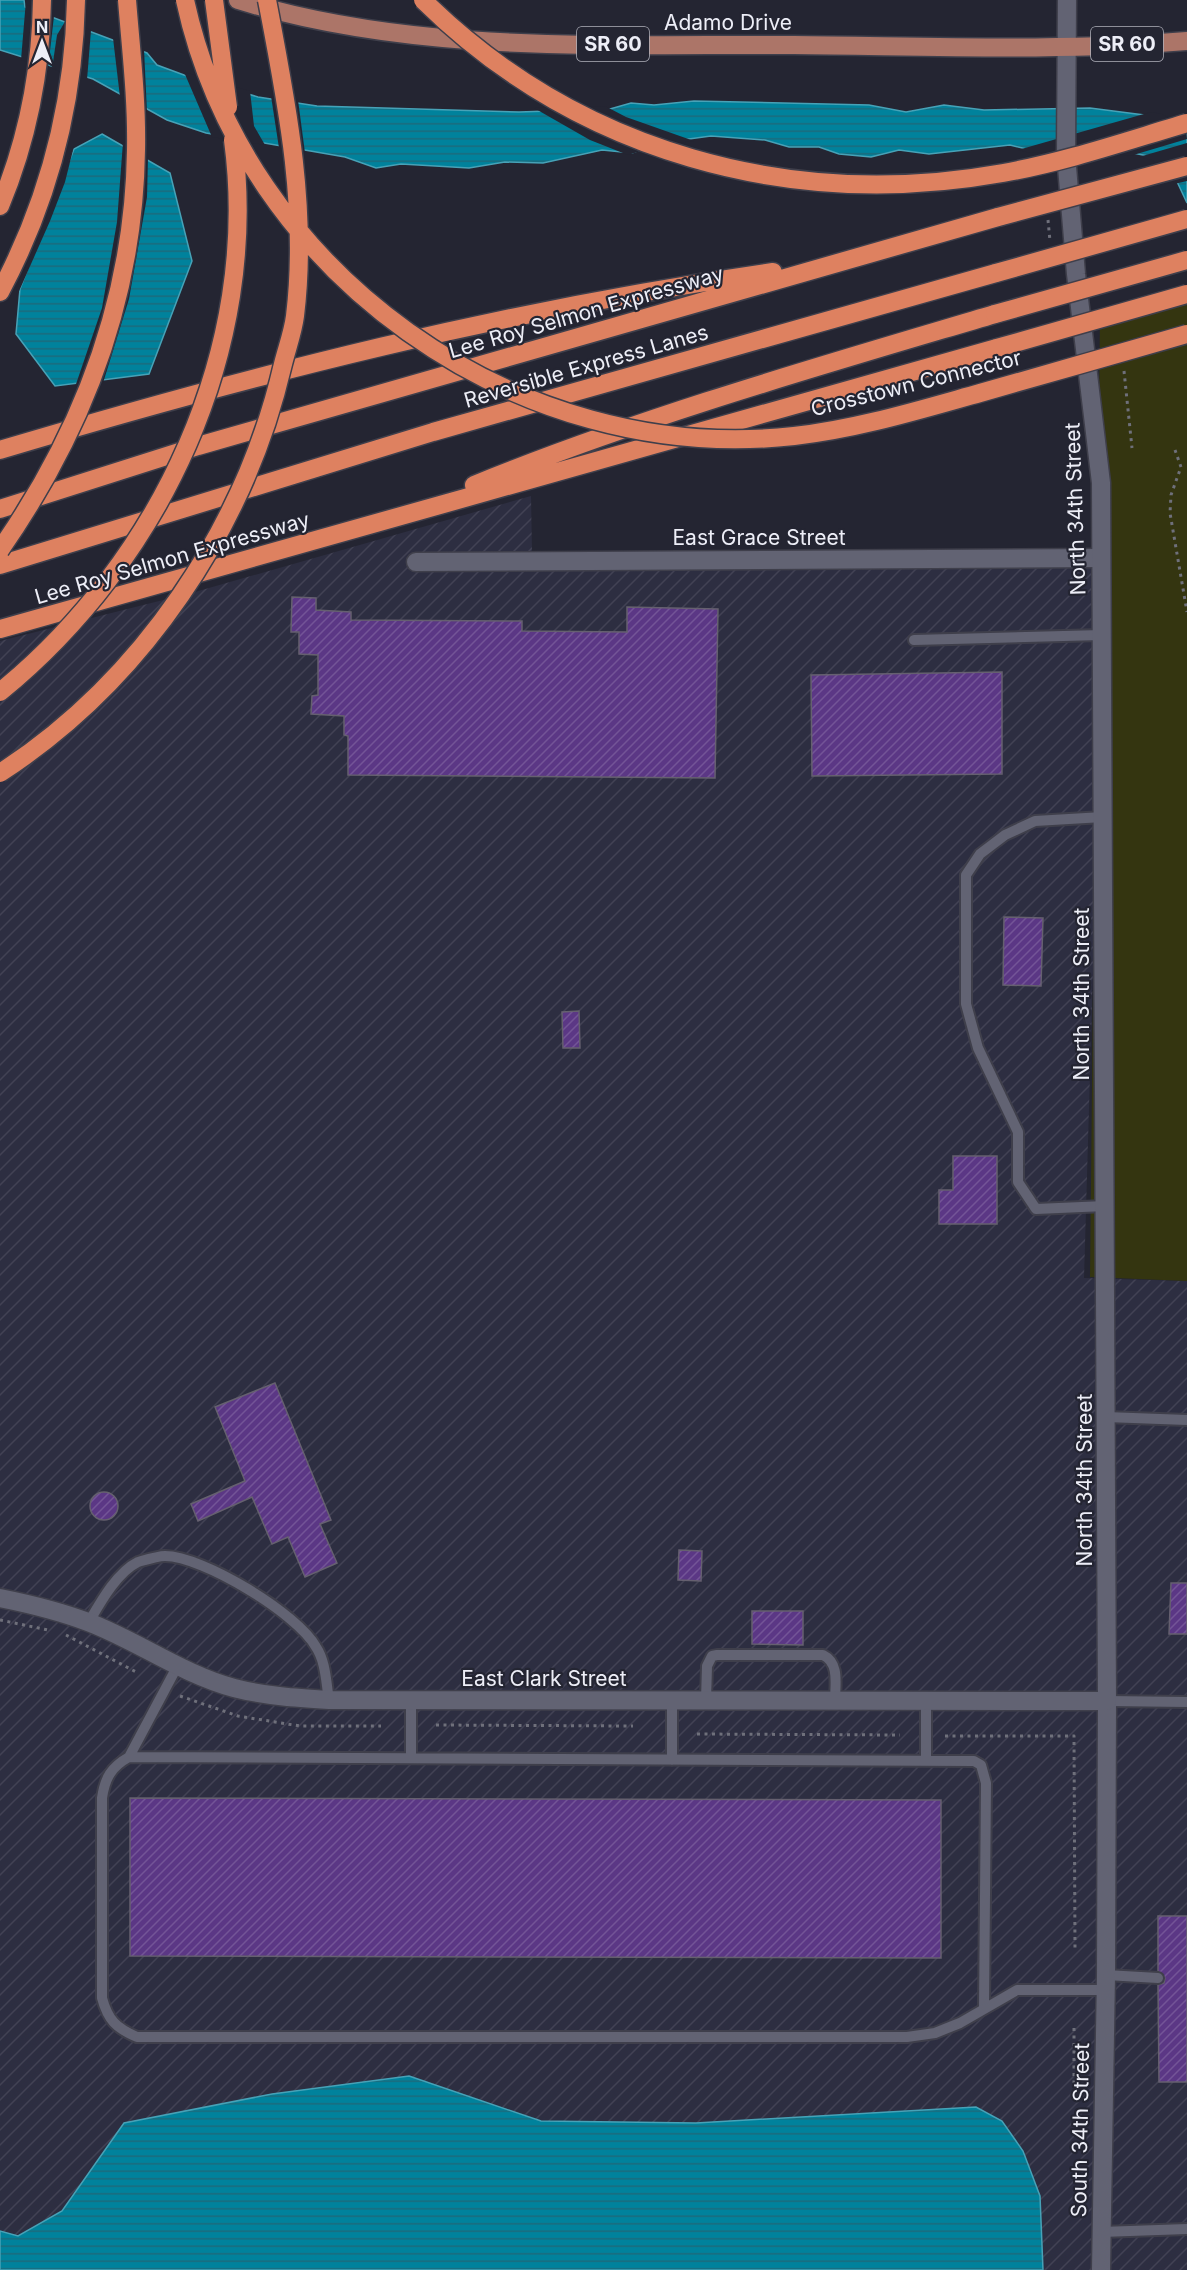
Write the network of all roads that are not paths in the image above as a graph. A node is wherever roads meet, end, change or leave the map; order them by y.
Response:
1 (42, 0) edge
2 (76, 0) edge
3 (126, 0) edge
4 (185, 0) edge
5 (214, 0) edge
6 (238, 0) edge
7 (267, 0) edge
8 (423, 0) edge
9 (1067, 0) edge
10 (1187, 41) edge
11 (1067, 46) junction
12 (1187, 123) edge
13 (1187, 166) edge
14 (0, 206) edge
15 (1187, 219) edge
16 (1187, 260) edge
17 (840, 263) junction
18 (0, 292) edge
19 (1187, 294) edge
20 (1187, 334) edge
21 (0, 450) edge
22 (0, 509) edge
23 (406, 515) junction
24 (0, 550) edge
25 (1101, 558) junction
26 (416, 562) dead end
27 (0, 565) edge
28 (0, 629) edge
29 (1102, 635) junction
30 (914, 640) dead end
31 (0, 692) edge
32 (0, 773) edge
33 (1103, 817) junction
34 (1105, 1206) junction
35 (1106, 1417) junction
36 (1187, 1420) edge
37 (0, 1598) edge
38 (89, 1622) junction
39 (178, 1665) junction
40 (329, 1700) junction
41 (411, 1700) junction
42 (672, 1700) junction
43 (706, 1700) junction
44 (835, 1701) junction
45 (926, 1701) junction
46 (1107, 1701) junction
47 (1187, 1702) edge
48 (129, 1757) junction
49 (411, 1758) junction
50 (672, 1760) junction
51 (926, 1761) junction
52 (1158, 1978) dead end
53 (1106, 1983) junction
54 (984, 2008) junction
55 (1187, 2229) edge
56 (1101, 2232) junction
57 (1101, 2270) edge

1 - 14 highway
2 - 18 highway
3 - 24 highway, bridge
4 - 20 highway, Crosstown Connector, bridge
5 - 31 highway, bridge
6 - 11 main road, Adamo Drive / SR 60
7 - 32 highway, bridge
8 - 12 highway, bridge
9 - 11 street, North 34th Street
10 - 11 main road, Adamo Drive / SR 60
11 - 25 street, North 34th Street
13 - 17 highway, Lee Roy Selmon Expressway, bridge
15 - 27 highway, Reversible Express Lanes, bridge
16 - 23 highway, bridge
17 - 21 highway
17 - 22 highway, Lee Roy Selmon Expressway
19 - 23 highway, Lee Roy Selmon Expressway, bridge
23 - 28 highway, Lee Roy Selmon Expressway, bridge
25 - 26 street, East Grace Street
25 - 29 street, North 34th Street
29 - 30 lane
29 - 33 street, North 34th Street
33 - 34 street, North 34th Street
33 - 34 lane
34 - 35 street, North 34th Street
35 - 36 lane
35 - 46 street, North 34th Street
37 - 38 street, East Clark Street
38 - 39 street, East Clark Street
38 - 40 lane
39 - 40 street, East Clark Street
39 - 48 lane
40 - 41 street, East Clark Street
41 - 42 street, East Clark Street
41 - 49 lane
42 - 43 street, East Clark Street
42 - 50 lane
43 - 44 street, East Clark Street
43 - 44 lane
44 - 45 street, East Clark Street
45 - 46 street, East Clark Street
45 - 51 lane
46 - 47 lane
46 - 53 street, North 34th Street
48 - 49 lane
48 - 54 lane
49 - 50 lane
50 - 51 lane
51 - 54 lane
52 - 53 lane
53 - 54 lane
53 - 56 street, South 34th Street
55 - 56 lane
56 - 57 street, South 34th Street

